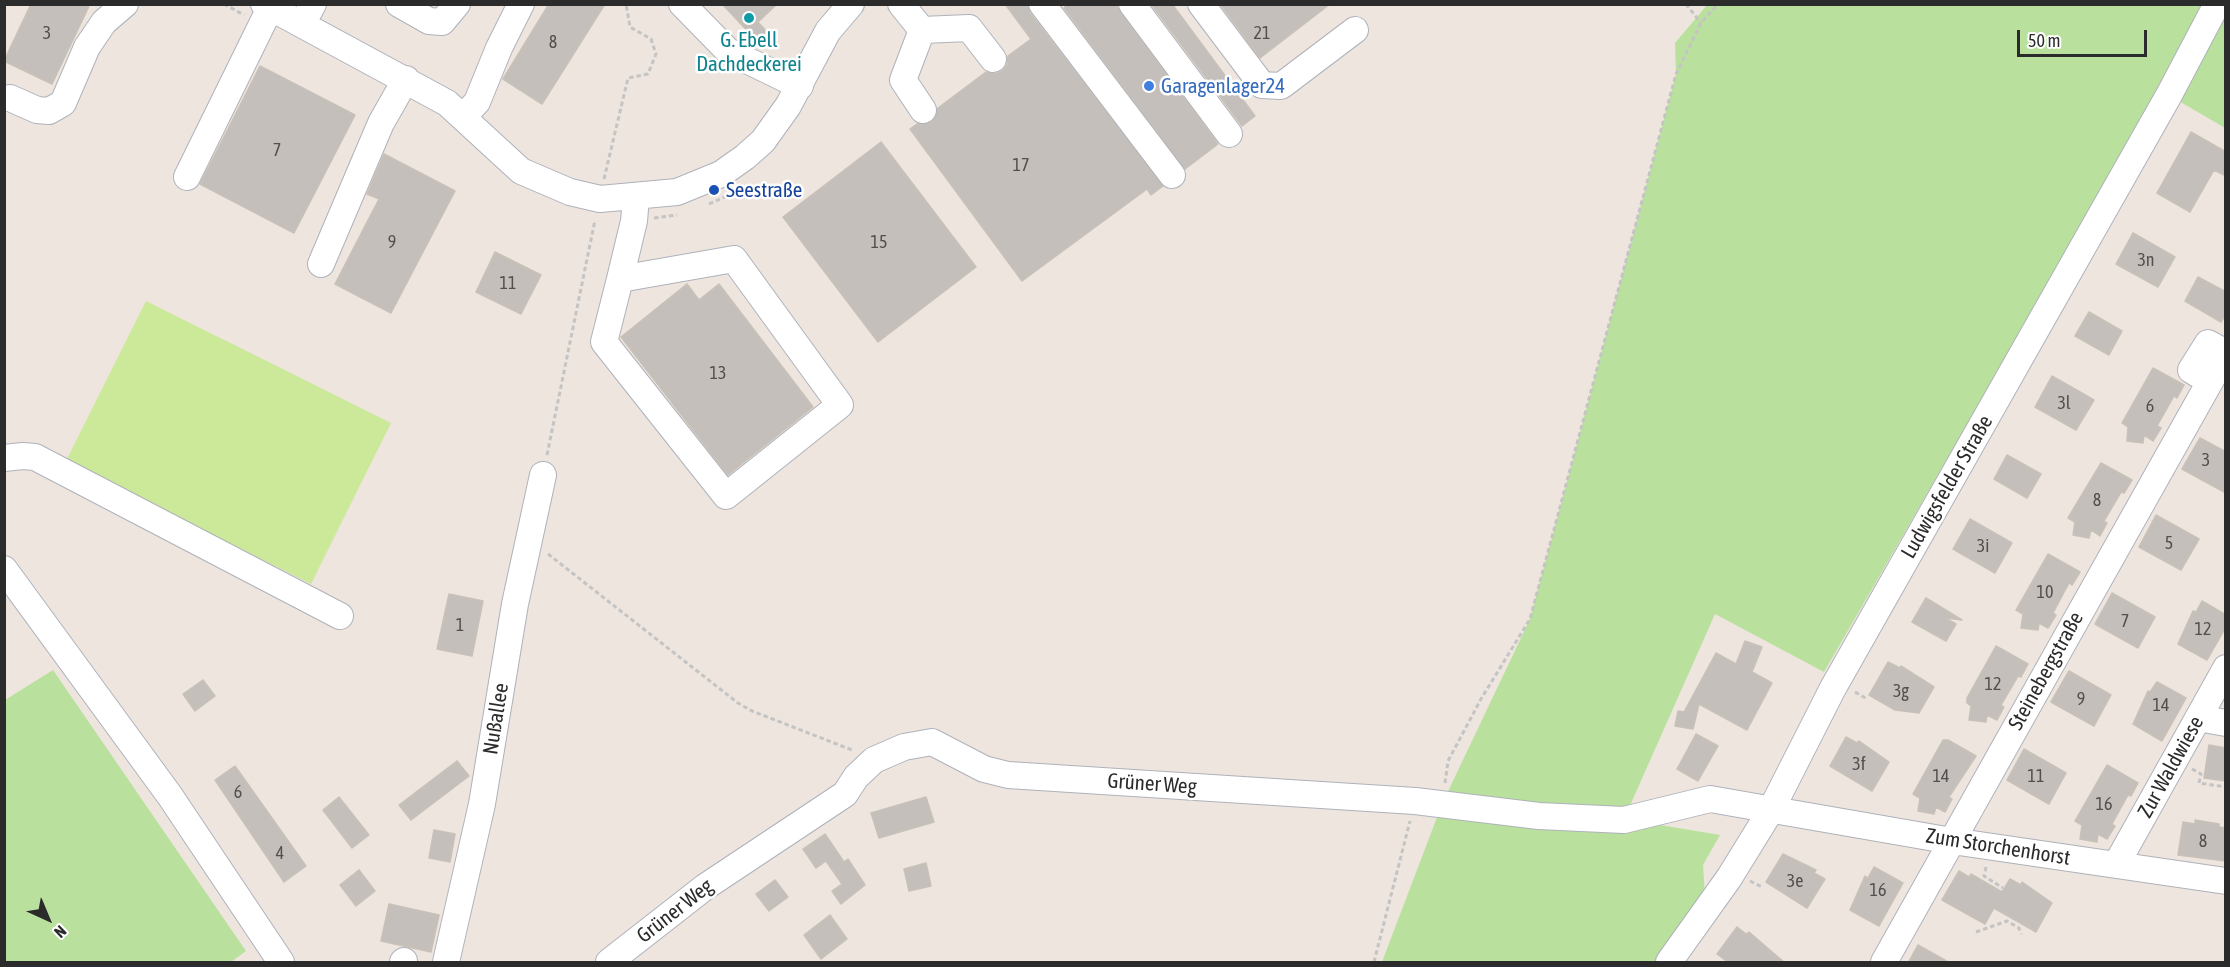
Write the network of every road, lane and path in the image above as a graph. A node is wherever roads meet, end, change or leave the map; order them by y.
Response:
1 (124, 4) edge
2 (224, 4) edge
3 (399, 4) edge
4 (457, 4) edge
5 (521, 4) edge
6 (626, 4) edge
7 (682, 4) edge
8 (851, 4) edge
9 (901, 4) edge
10 (1132, 4) edge
11 (1201, 4) edge
12 (1686, 4) edge
13 (1718, 4) edge
14 (2217, 4) edge
15 (1047, 6) edge
16 (266, 12) edge
17 (308, 14) edge
18 (1701, 23) junction
19 (922, 30) junction
20 (1354, 30) dead end
21 (993, 59) dead end
22 (406, 79) junction
23 (800, 86) junction
24 (10, 98) dead end
25 (924, 110) dead end
26 (463, 117) junction
27 (1229, 134) dead end
28 (1172, 175) dead end
29 (187, 177) dead end
30 (603, 184) junction
31 (730, 193) dead end
32 (702, 206) dead end
33 (635, 209) junction
34 (683, 213) dead end
35 (321, 264) dead end
36 (620, 279) junction
37 (2209, 381) dead end
38 (4, 458) edge
39 (543, 475) joint
40 (530, 536) junction
41 (4, 569) edge
42 (340, 616) dead end
43 (2226, 668) edge
44 (1854, 692) dead end
45 (1867, 699) dead end
46 (2198, 718) junction
47 (2226, 723) edge
48 (881, 757) junction
49 (2176, 758) junction
50 (2226, 787) edge
51 (1415, 801) junction
52 (1442, 804) junction
53 (1771, 810) junction
54 (1953, 841) junction
55 (2116, 865) junction
56 (1749, 880) dead end
57 (2226, 881) edge
58 (1762, 887) dead end
59 (1976, 932) dead end
60 (2021, 934) dead end
61 (281, 963) edge
62 (446, 963) edge
63 (609, 963) edge
64 (1374, 963) edge
65 (1669, 963) edge
66 (1884, 963) edge

1 - 24 street
2 - 16 path
3 - 4 street
5 - 26 street
6 - 30 path
7 - 23 street
8 - 23 street
9 - 19 street
10 - 27 street
11 - 20 street
12 - 18 path
13 - 18 path
14 - 53 street, Ludwigsfelder Straße
15 - 28 street
16 - 17 street
16 - 29 street
17 - 22 street
18 - 52 path
19 - 21 street
19 - 25 street
22 - 26 street
22 - 35 street
23 - 33 street
26 - 30 street
30 - 33 street
31 - 32 path
33 - 34 path
33 - 36 street
33 - 39 path
36 - 36 street
37 - 54 street, Steinebergstraße
38 - 42 street
39 - 40 street, Nußallee
40 - 48 path
40 - 62 street, Nußallee
41 - 61 street
43 - 46 street, Zur Waldwiese
44 - 45 path
46 - 47 street
46 - 49 street, Zur Waldwiese
48 - 51 street, Grüner Weg
48 - 63 street, Grüner Weg
49 - 50 path
49 - 55 street, Zur Waldwiese
51 - 52 street, Grüner Weg
51 - 64 path
52 - 53 street, Grüner Weg
53 - 54 street, Zum Storchenhorst
53 - 65 street, Ludwigsfelder Straße
54 - 55 street, Zum Storchenhorst
54 - 66 street, Steinebergstraße
55 - 57 street, Zum Storchenhorst
56 - 58 path
59 - 60 path

